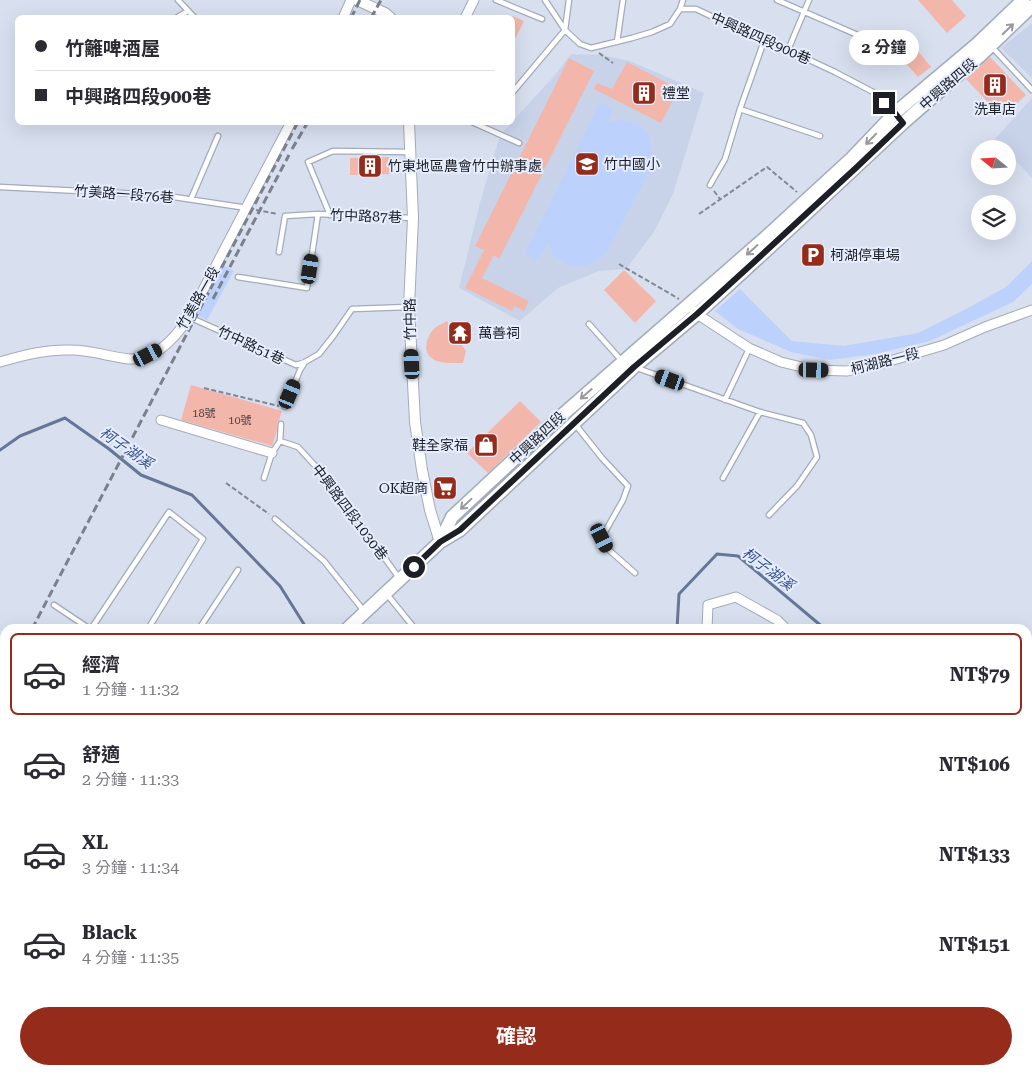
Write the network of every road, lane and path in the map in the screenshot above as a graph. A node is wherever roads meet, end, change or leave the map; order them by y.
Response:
1 (178, 0) edge
2 (351, 0) edge
3 (357, 0) edge
4 (474, 0) edge
5 (496, 0) edge
6 (545, 0) edge
7 (569, 0) edge
8 (624, 0) edge
9 (683, 0) edge
10 (777, 0) edge
11 (809, 0) edge
12 (1024, 0) edge
13 (1032, 6) edge
14 (680, 9) junction
15 (188, 11) junction
16 (804, 12) junction
17 (181, 15) edge
18 (192, 15) edge
19 (344, 15) edge
20 (387, 15) edge
21 (466, 15) edge
22 (542, 19) dead end
23 (565, 30) junction
24 (860, 36) dead end
25 (764, 41) junction
26 (617, 42) junction
27 (591, 48) junction
28 (984, 48) junction
29 (788, 50) junction
30 (613, 63) dead end
31 (515, 89) edge
32 (1032, 90) edge
33 (740, 109) junction
34 (899, 118) junction
35 (290, 125) edge
36 (409, 125) edge
37 (482, 125) edge
38 (218, 136) dead end
39 (820, 136) dead end
40 (519, 144) dead end
41 (410, 152) junction
42 (855, 162) junction
43 (710, 185) joint
44 (0, 187) edge
45 (191, 199) junction
46 (720, 199) junction
47 (807, 200) junction
48 (246, 208) junction
49 (318, 214) junction
50 (699, 214) dead end
51 (330, 215) junction
52 (285, 216) junction
53 (413, 218) junction
54 (280, 252) dead end
55 (620, 264) dead end
56 (238, 277) dead end
57 (409, 307) junction
58 (693, 309) junction
59 (1032, 310) edge
60 (189, 317) junction
61 (589, 324) dead end
62 (749, 348) junction
63 (0, 362) edge
64 (305, 362) junction
65 (628, 364) junction
66 (204, 388) dead end
67 (725, 400) junction
68 (285, 407) joint
69 (760, 412) junction
70 (161, 420) dead end
71 (553, 423) junction
72 (574, 423) junction
73 (281, 424) dead end
74 (563, 434) junction
75 (280, 441) junction
76 (272, 453) junction
77 (264, 478) dead end
78 (723, 478) dead end
79 (226, 483) dead end
80 (769, 515) dead end
81 (275, 519) joint
82 (440, 542) junction
83 (238, 570) dead end
84 (635, 573) dead end
85 (400, 579) junction
86 (386, 592) junction
87 (54, 605) dead end
88 (364, 612) junction
89 (83, 624) edge
90 (94, 624) edge
91 (151, 624) edge
92 (202, 624) edge
93 (352, 624) edge
94 (412, 624) edge
95 (707, 624) edge
96 (777, 624) edge

1 - 15 lane
2 - 19 street
3 - 20 street
4 - 21 street
5 - 22 lane
6 - 23 lane
7 - 23 lane
8 - 26 lane
9 - 14 lane
10 - 16 lane
11 - 16 lane
12 - 13 lane
12 - 28 main road, 中興路四段
28 -> 13 main road, 中興路四段
14 - 25 lane, 中興路四段900巷
14 - 26 lane
15 - 17 lane
15 - 18 lane
16 - 24 lane
16 - 29 lane
23 - 27 lane
23 - 31 lane
25 - 29 lane, 中興路四段900巷
25 - 33 lane
26 - 27 lane
27 - 30 path
28 - 32 lane
28 - 34 main road, 中興路四段
29 - 34 lane, 中興路四段900巷
33 - 39 lane
33 - 43 lane
34 - 42 main road, 中興路四段
35 - 48 street, 竹美路一段
36 - 41 street, 竹中路
37 - 40 lane
38 - 45 lane
41 - 51 lane
41 - 53 street, 竹中路
42 - 47 main road, 中興路四段
42 - 58 main road, 中興路四段
43 - 46 path
44 - 45 lane, 竹美路一段76巷
45 - 48 lane, 竹美路一段76巷
46 - 47 path
46 - 50 path
47 -> 58 main road, 中興路四段
48 - 52 path
48 - 60 street, 竹美路一段
49 - 51 lane, 竹中路87巷
49 - 52 lane, 竹中路87巷
49 - 56 lane
51 - 53 lane, 竹中路87巷
52 - 54 lane
53 - 57 street, 竹中路
55 - 58 path
57 - 64 lane, 竹中路51巷
57 - 82 street, 竹中路
58 - 62 street, 柯湖路一段
58 - 65 main road, 中興路四段
59 - 62 street, 柯湖路一段
60 - 63 street, 竹美路一段
60 - 64 lane, 竹中路51巷
61 - 65 lane
62 - 67 lane
64 - 68 lane
65 - 67 lane
65 -> 71 main road, 中興路四段
65 - 72 main road, 中興路四段
66 - 68 path
67 - 69 lane
69 - 78 lane
69 - 80 lane
70 - 76 street
71 - 74 lane
71 -> 82 main road, 中興路四段
72 - 74 main road, 中興路四段
72 - 84 lane
73 - 75 lane
74 - 82 main road, 中興路四段
75 - 76 lane
75 - 85 lane, 中興路四段1030巷
76 - 77 lane
79 - 81 path
81 - 88 lane
82 - 85 main road, 中興路四段
83 - 92 lane
85 - 86 main road, 中興路四段
86 - 88 main road, 中興路四段
86 - 94 lane
87 - 89 lane
88 - 93 main road, 中興路四段
90 - 91 lane
95 - 96 street

